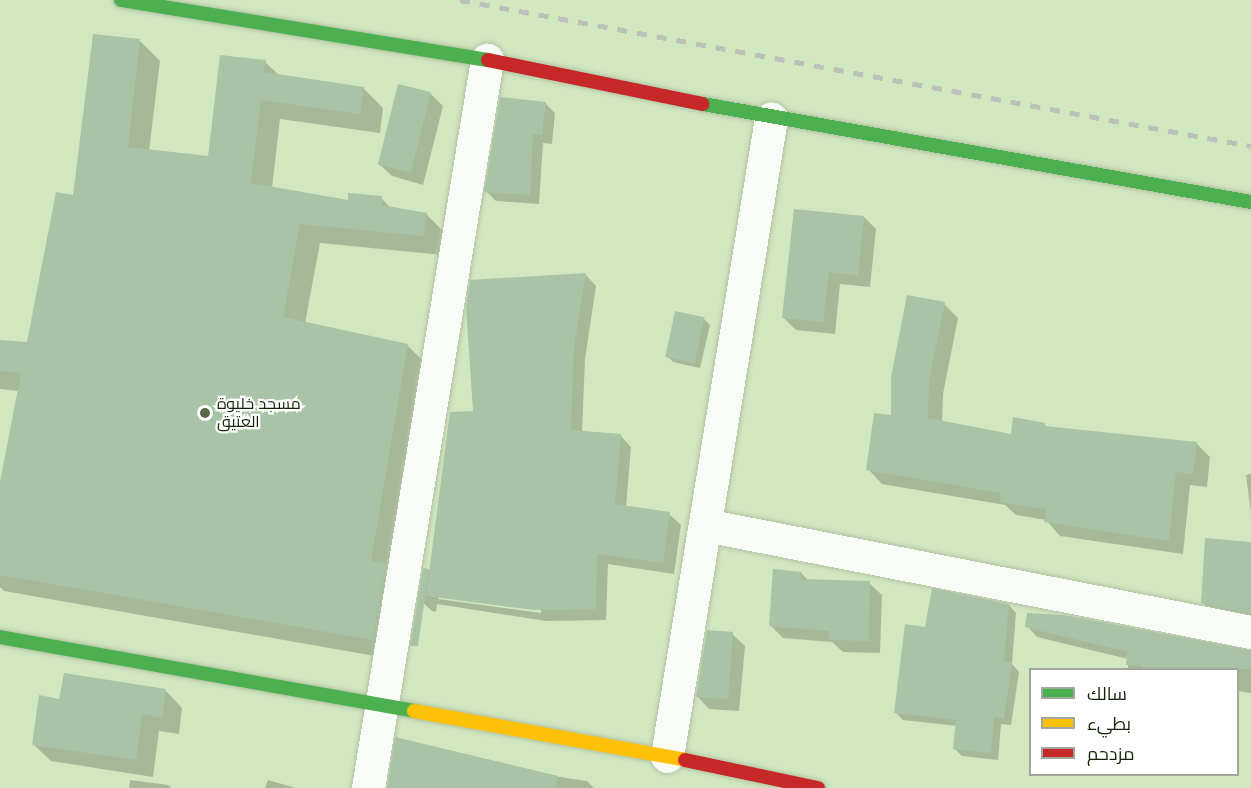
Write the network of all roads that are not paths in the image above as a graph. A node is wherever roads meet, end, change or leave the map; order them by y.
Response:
1 (121, 0) edge
2 (487, 60) junction
3 (771, 118) junction
4 (1251, 202) edge
5 (705, 525) junction
6 (1251, 632) edge
7 (0, 637) edge
8 (378, 706) junction
9 (667, 756) junction
10 (368, 788) edge
11 (818, 788) edge

1 - 2 street
2 - 3 street
2 - 8 street
3 - 4 street
3 - 5 street
5 - 6 street
5 - 9 street
7 - 8 street
8 - 9 street
8 - 10 street
9 - 11 street

